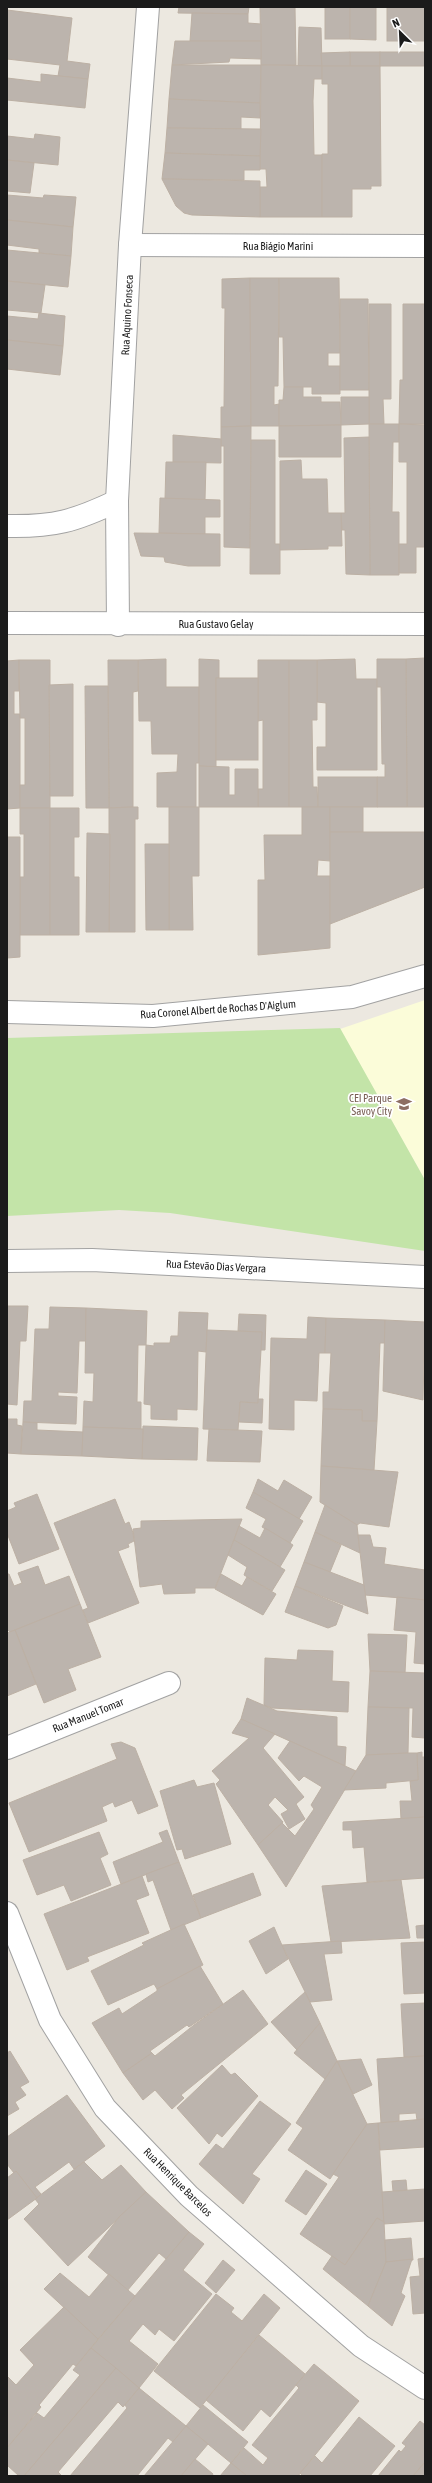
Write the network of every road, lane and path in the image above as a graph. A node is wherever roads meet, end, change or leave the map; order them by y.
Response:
1 (148, 7) edge
2 (130, 245) junction
3 (425, 246) edge
4 (118, 501) junction
5 (7, 526) edge
6 (7, 623) edge
7 (118, 624) junction
8 (425, 624) edge
9 (425, 976) edge
10 (7, 1012) edge
11 (7, 1261) edge
12 (425, 1277) edge
13 (169, 1683) dead end
14 (7, 1748) edge
15 (7, 1913) edge
16 (425, 2388) edge

1 - 2 street, Rua Aquino Fonseca
2 - 3 street, Rua Biágio Marini
2 - 4 street, Rua Aquino Fonseca
4 - 5 street
4 - 7 street, Rua Aquino Fonseca
6 - 7 street, Rua Gustavo Gelay
7 - 8 street, Rua Gustavo Gelay
9 - 10 street, Rua Coronel Albert de Rochas D'Aiglum
11 - 12 street, Rua Estevão Dias Vergara
13 - 14 street, Rua Manuel Tomar
15 - 16 street, Rua Henrique Barcelos

